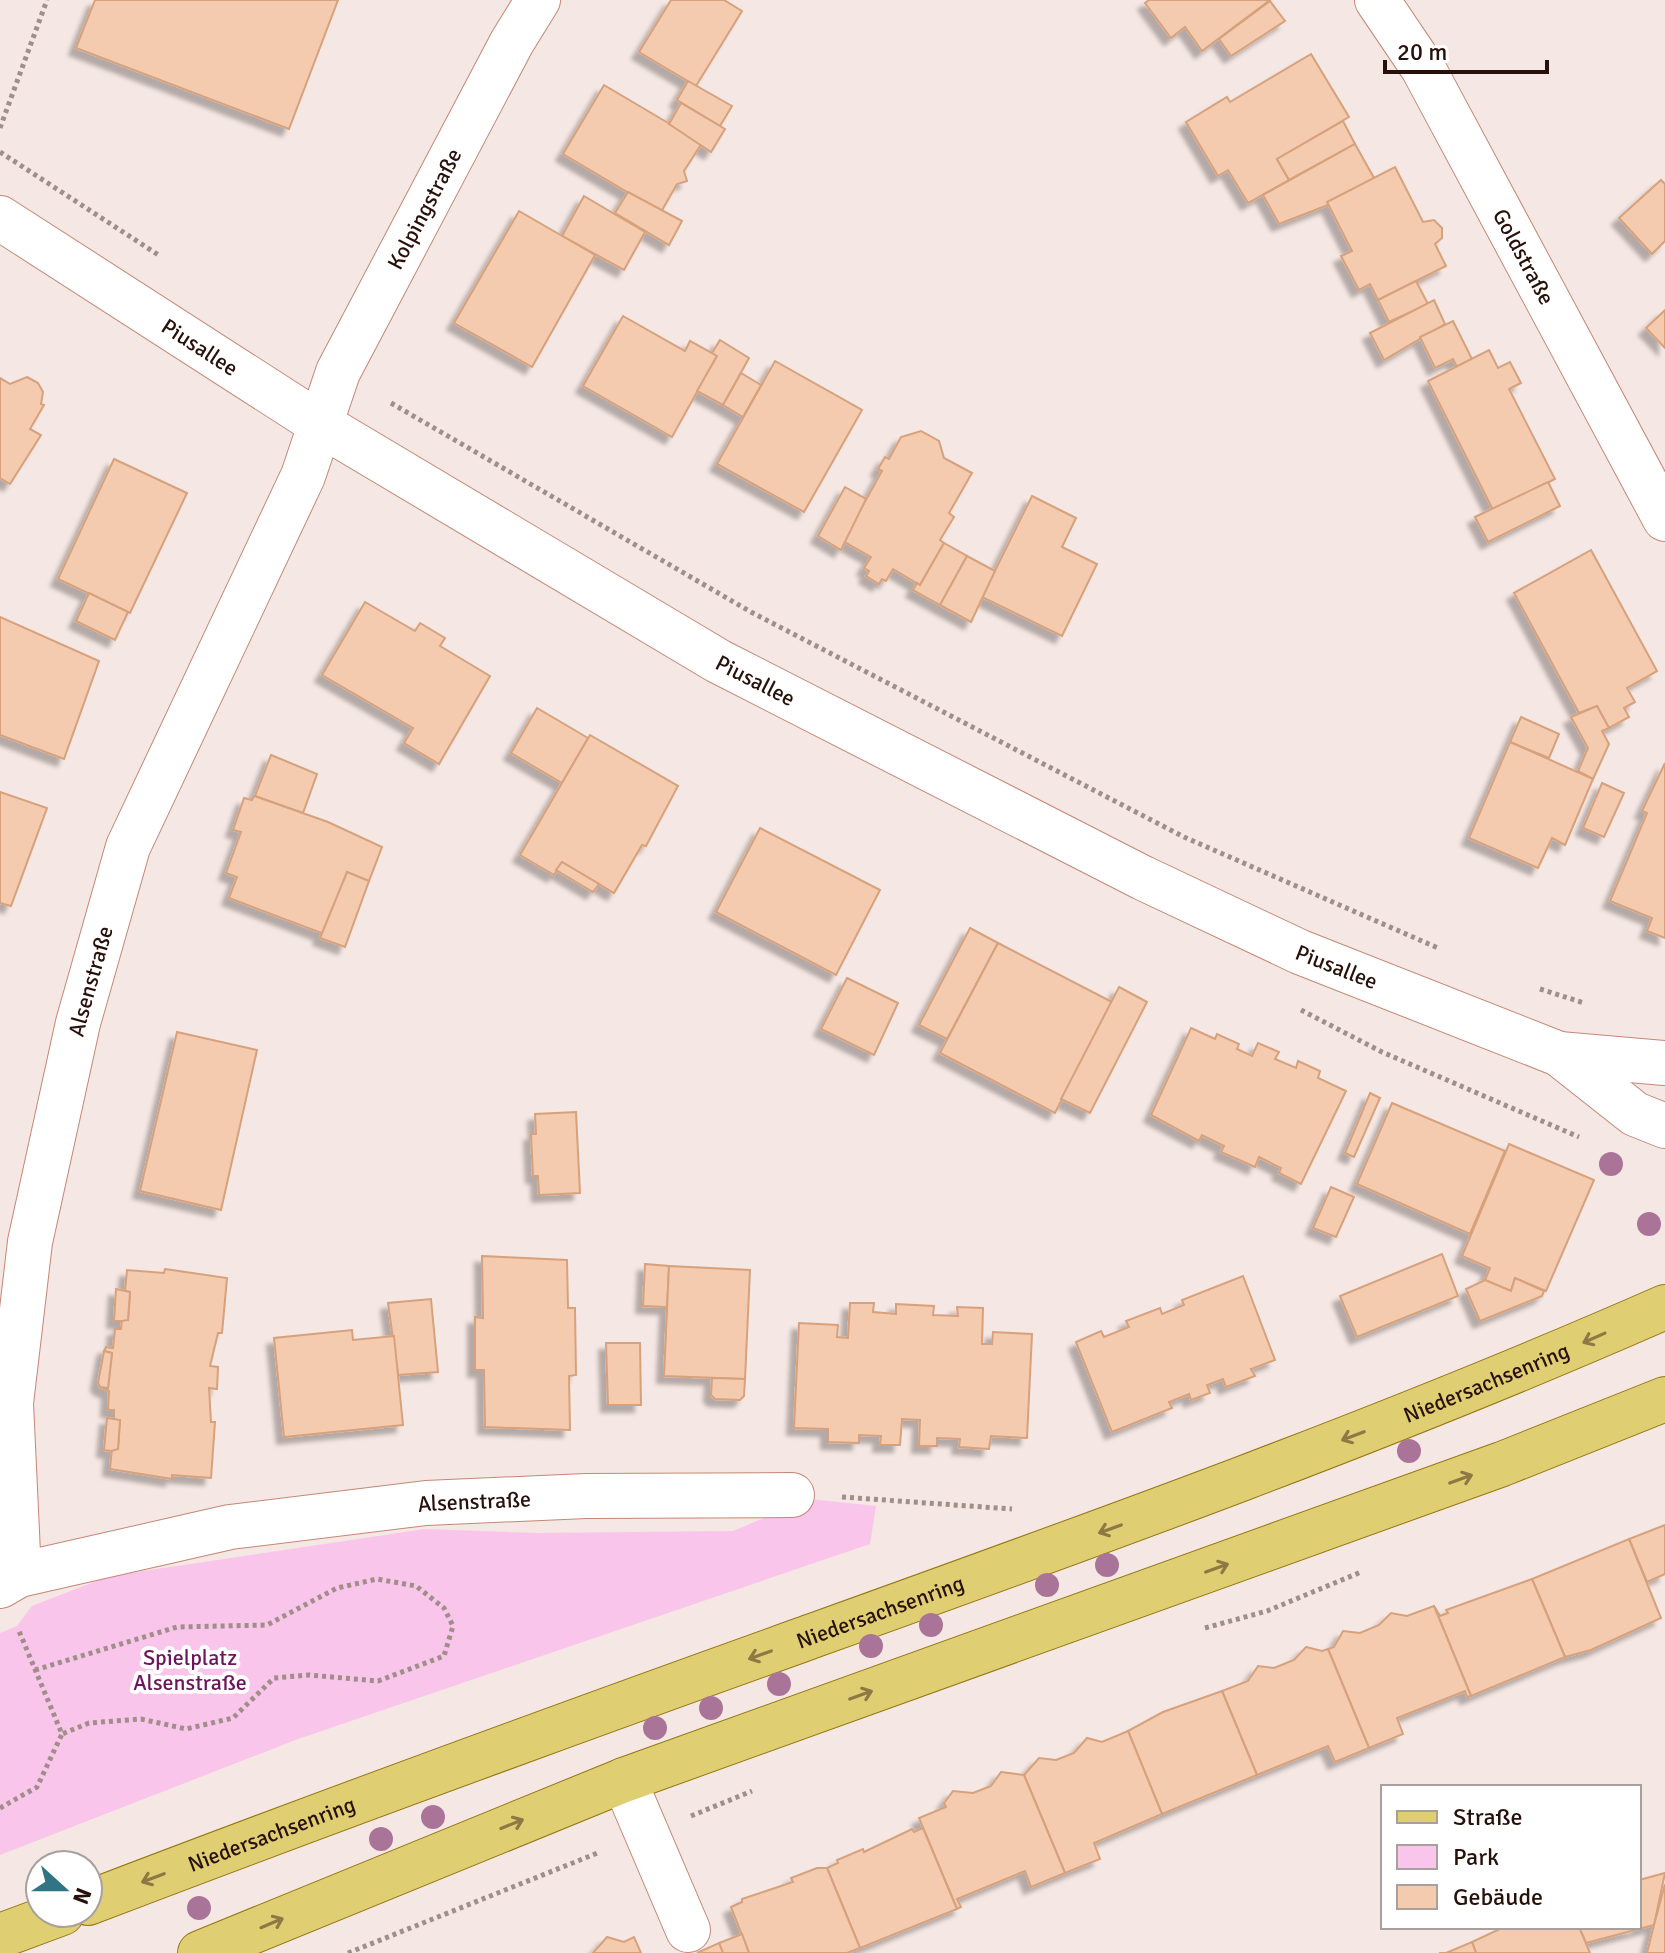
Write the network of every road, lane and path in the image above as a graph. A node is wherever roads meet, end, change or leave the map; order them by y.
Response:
1 (47, 0) edge
2 (538, 0) edge
3 (1377, 0) edge
4 (0, 128) edge
5 (0, 152) edge
6 (0, 218) edge
7 (169, 262) dead end
8 (338, 372) junction
9 (320, 424) junction
10 (1665, 519) edge
11 (1444, 951) dead end
12 (1532, 986) dead end
13 (1591, 1005) dead end
14 (1559, 1054) junction
15 (1665, 1063) edge
16 (1665, 1126) edge
17 (1665, 1307) edge
18 (1665, 1399) edge
19 (792, 1495) joint
20 (1029, 1510) dead end
21 (10, 1580) edge
22 (17, 1627) dead end
23 (35, 1670) junction
24 (62, 1734) junction
25 (624, 1780) junction
26 (0, 1808) edge
27 (104, 1897) edge
28 (24, 1927) edge
29 (688, 1930) dead end
30 (0, 1936) edge
31 (200, 1953) edge

1 - 4 path
2 - 8 street, Kolpingstraße
3 - 10 street, Goldstraße
5 - 7 path
6 - 9 street, Piusallee
8 - 9 street, Kolpingstraße
8 - 11 path
9 - 14 street, Piusallee
9 - 21 street, Alsenstraße
12 - 13 path
14 - 15 street, Piusallee
14 - 16 street, Piusallee
17 -> 27 main road, Niedersachsenring
25 -> 18 main road
19 - 20 path
19 - 21 street, Alsenstraße
22 - 23 path
23 - 24 path
23 - 24 path
24 - 26 path
25 - 29 street
31 -> 25 main road
28 - 30 main road

